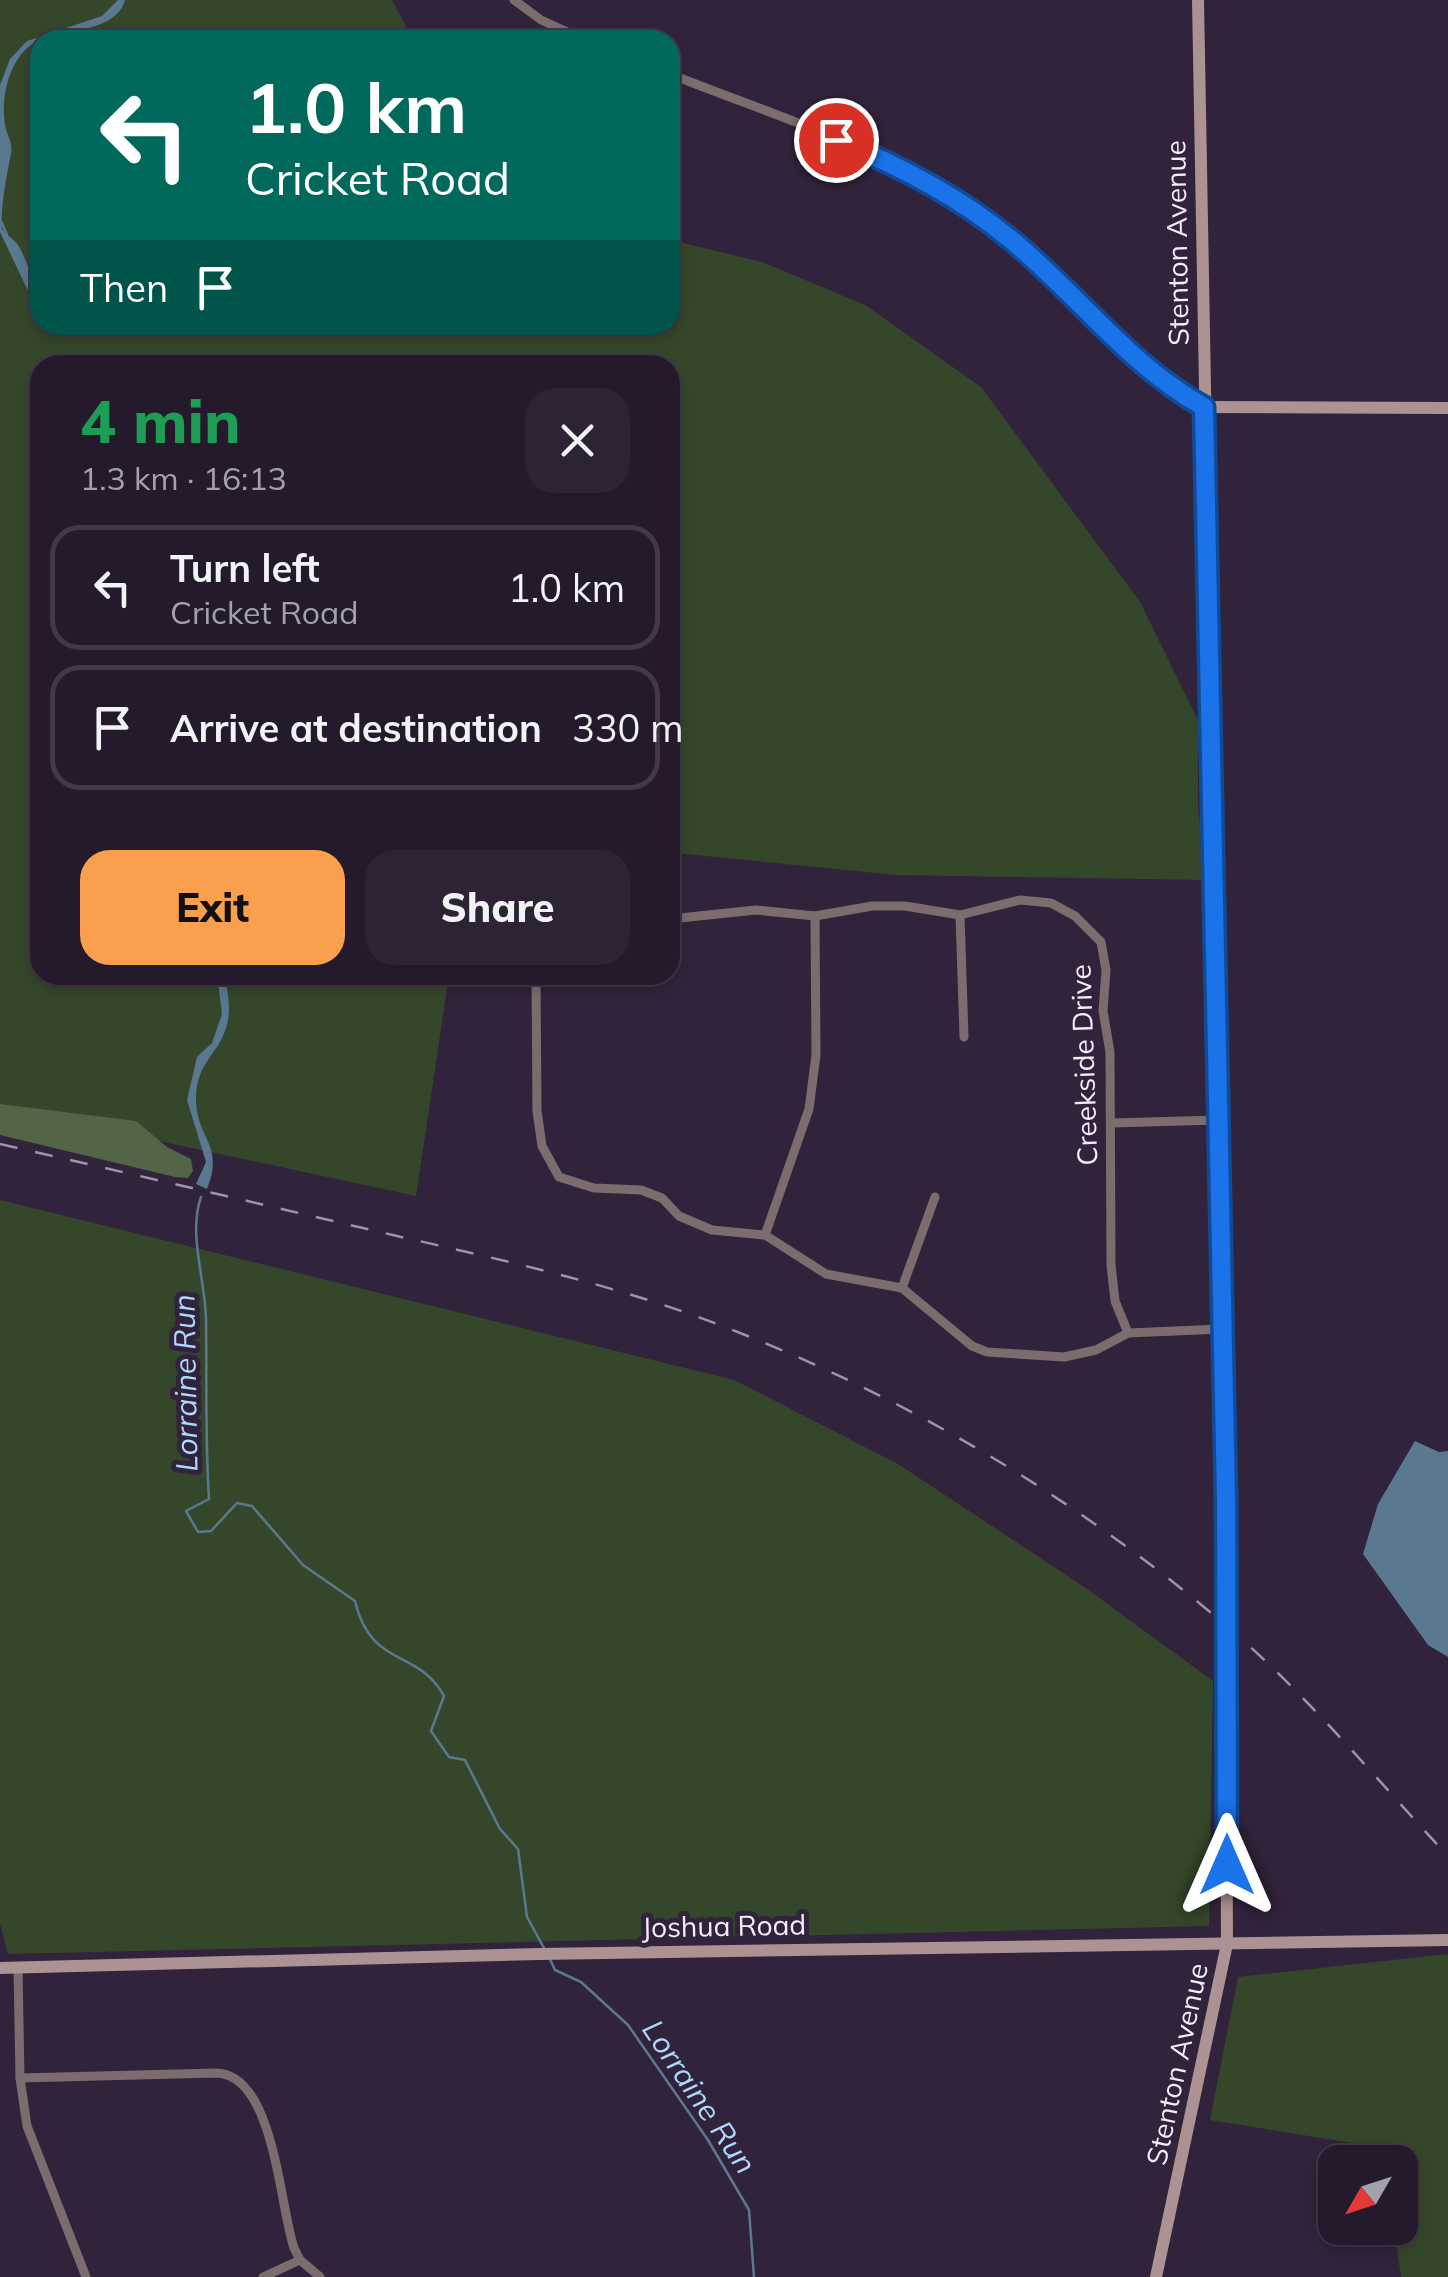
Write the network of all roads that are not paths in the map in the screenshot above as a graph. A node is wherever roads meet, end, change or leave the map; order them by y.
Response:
1 (514, 0) edge
2 (1198, 0) edge
3 (563, 30) edge
4 (680, 78) edge
5 (1204, 407) junction
6 (1448, 408) edge
7 (815, 916) junction
8 (960, 916) junction
9 (680, 918) edge
10 (536, 985) edge
11 (964, 1037) dead end
12 (1218, 1120) junction
13 (1111, 1123) junction
14 (934, 1197) dead end
15 (765, 1235) junction
16 (902, 1288) junction
17 (1222, 1329) junction
18 (1128, 1333) junction
19 (1448, 1940) edge
20 (1228, 1944) junction
21 (0, 1968) edge
22 (18, 1968) junction
23 (20, 2078) junction
24 (300, 2260) junction
25 (86, 2277) edge
26 (263, 2277) edge
27 (320, 2277) edge
28 (1156, 2277) edge

1 - 3 street
2 - 5 main road, Stenton Avenue
4 - 5 street
5 - 6 main road
5 - 12 main road, Stenton Avenue
7 - 8 street, Creekside Drive
7 - 9 street, Creekside Drive
7 - 15 street
8 - 11 street
8 - 13 street, Creekside Drive
10 - 15 street
12 - 13 street
12 - 17 main road, Stenton Avenue
13 - 18 street, Creekside Drive
14 - 16 street
15 - 16 street
16 - 18 street
17 - 18 street
17 - 20 main road, Stenton Avenue
19 - 20 main road, Joshua Road
20 - 22 main road, Joshua Road
20 - 28 main road, Stenton Avenue
21 - 22 main road, Joshua Road
22 - 23 street
23 - 24 street
23 - 25 street
24 - 26 street
24 - 27 street

